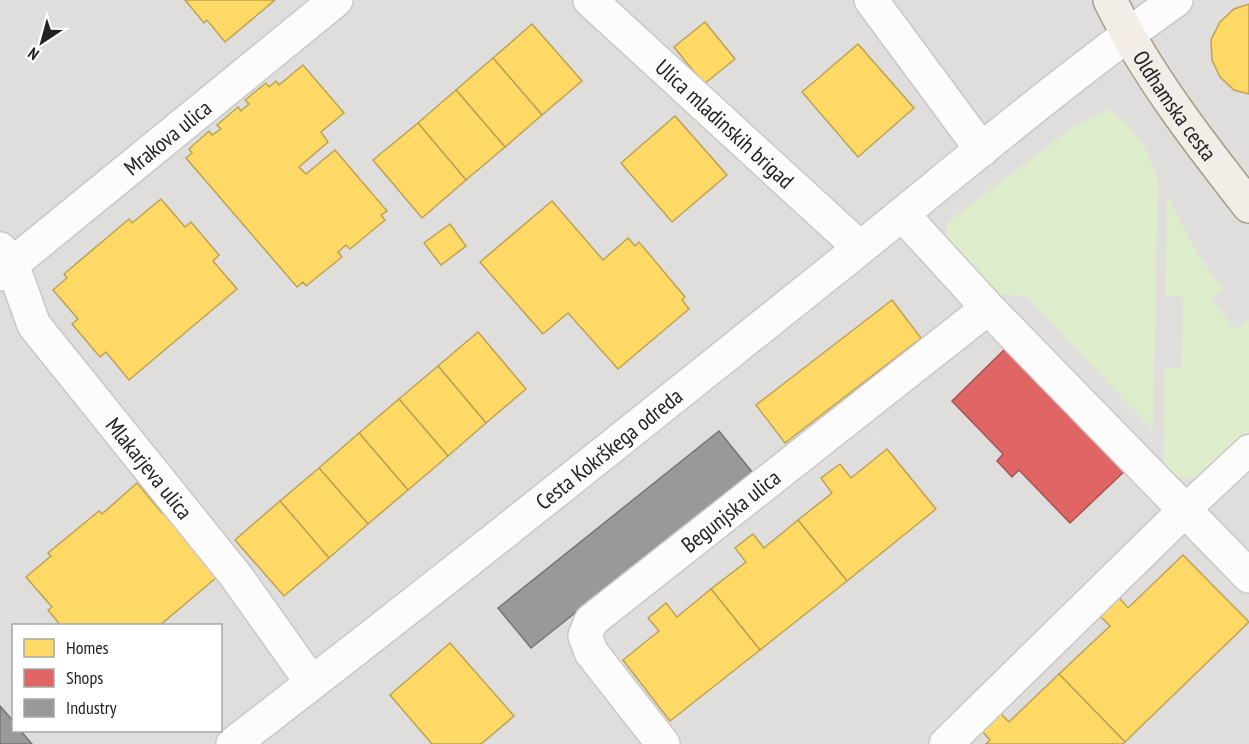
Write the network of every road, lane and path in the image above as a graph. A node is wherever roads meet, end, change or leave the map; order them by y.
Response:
1 (336, 0) edge
2 (590, 0) edge
3 (871, 0) edge
4 (1110, 0) edge
5 (1176, 0) edge
6 (1127, 34) junction
7 (982, 150) junction
8 (1249, 206) edge
9 (902, 214) junction
10 (860, 248) junction
11 (4, 263) edge
12 (988, 308) junction
13 (1249, 450) edge
14 (1185, 510) junction
15 (1249, 576) edge
16 (312, 683) junction
17 (233, 744) edge
18 (663, 744) edge
19 (946, 744) edge

1 - 11 street, Mrakova ulica
2 - 10 street, Ulica mladinskih brigad
3 - 7 street
4 - 6 main road, Oldhamska cesta
5 - 6 street, Cesta Kokrškega odreda
6 - 7 street, Cesta Kokrškega odreda
6 - 8 main road, Oldhamska cesta
7 - 9 street, Cesta Kokrškega odreda
9 - 10 street, Cesta Kokrškega odreda
9 - 12 street
10 - 16 street, Cesta Kokrškega odreda
11 - 16 street, Mlakarjeva ulica
12 - 14 street
12 - 18 street, Begunjska ulica
13 - 14 street
14 - 15 street
14 - 19 street
16 - 17 street, Cesta Kokrškega odreda

